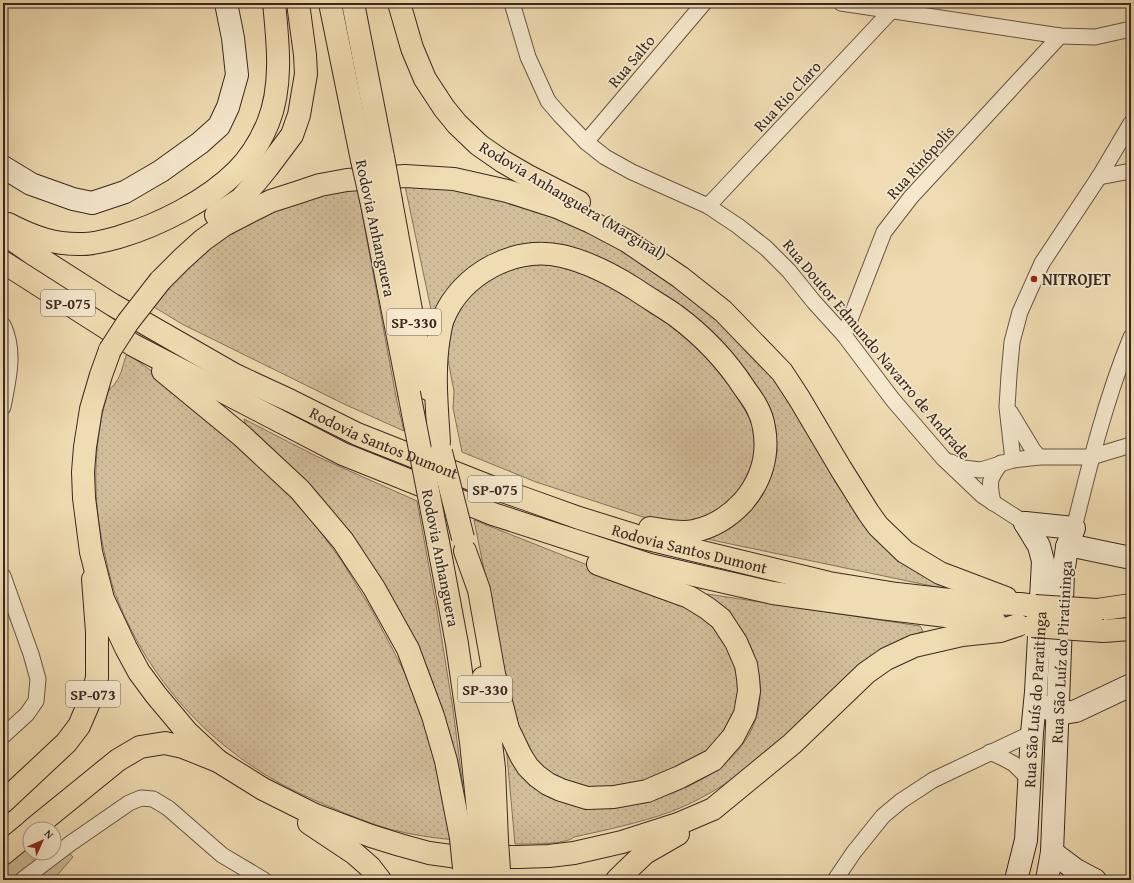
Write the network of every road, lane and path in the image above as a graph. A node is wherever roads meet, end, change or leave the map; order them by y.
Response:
1 (226, 3) edge
2 (274, 3) edge
3 (298, 3) edge
4 (330, 3) edge
5 (353, 3) edge
6 (399, 3) edge
7 (512, 3) edge
8 (704, 3) edge
9 (841, 3) edge
10 (891, 11) junction
11 (1131, 29) edge
12 (1060, 36) junction
13 (1129, 134) edge
14 (586, 142) junction
15 (372, 159) junction
16 (3, 167) edge
17 (1131, 171) edge
18 (1099, 177) junction
19 (381, 203) junction
20 (708, 206) junction
21 (3, 221) edge
22 (3, 233) edge
23 (3, 262) edge
24 (153, 281) junction
25 (3, 325) edge
26 (844, 334) junction
27 (1131, 337) edge
28 (133, 345) junction
29 (782, 372) junction
30 (3, 407) edge
31 (1007, 407) junction
32 (1131, 445) edge
33 (440, 447) junction
34 (1039, 457) junction
35 (1070, 457) junction
36 (1091, 457) junction
37 (943, 458) junction
38 (1007, 461) junction
39 (1086, 477) junction
40 (523, 498) junction
41 (993, 503) junction
42 (492, 514) junction
43 (1025, 523) junction
44 (1070, 537) junction
45 (464, 544) junction
46 (92, 552) junction
47 (1131, 558) edge
48 (1043, 561) junction
49 (3, 576) edge
50 (1131, 605) edge
51 (1026, 615) junction
52 (1131, 629) edge
53 (1131, 685) edge
54 (1036, 692) junction
55 (1058, 714) junction
56 (1032, 733) junction
57 (3, 736) edge
58 (990, 752) junction
59 (218, 761) junction
60 (1029, 779) junction
61 (263, 789) junction
62 (3, 802) edge
63 (713, 809) junction
64 (43, 821) edge
65 (22, 839) edge
66 (480, 840) junction
67 (1052, 852) junction
68 (3, 854) edge
69 (244, 875) edge
70 (482, 875) edge
71 (22, 880) edge
72 (264, 880) edge
73 (380, 880) edge
74 (617, 880) edge
75 (835, 880) edge
76 (1016, 880) edge
77 (1047, 880) edge
78 (1095, 880) edge

1 - 16 street
2 - 21 main road
3 - 24 main road
4 - 15 main road, Rodovia Anhanguera / SP-330
5 - 15 main road, Rodovia Anhanguera / SP-330
6 - 29 main road, Rodovia Anhanguera (Marginal)
7 - 14 street, Rua Doutor Edmundo Navarro de Andrade
8 - 14 street, Rua Salto
9 - 10 street
10 - 12 street
10 - 20 street, Rua Rio Claro
11 - 12 street
12 - 26 street, Rua Rinópolis
13 - 18 street
14 - 20 street, Rua Doutor Edmundo Navarro de Andrade
15 - 19 main road, Rodovia Anhanguera / SP-330, bridge
17 - 18 street
18 - 31 street
19 - 33 main road, Rodovia Anhanguera / SP-330
19 - 66 main road, Rodovia Anhanguera / SP-330, bridge
20 - 26 street, Rua Doutor Edmundo Navarro de Andrade
22 - 40 main road, Rodovia Santos Dumont / SP-075
23 - 28 main road, Rodovia Santos Dumont / SP-075
24 - 29 main road
24 - 46 main road, bridge
25 - 30 street
26 - 37 street, Rua Doutor Edmundo Navarro de Andrade
27 - 36 street, Rua São Luíz do Piratininga
28 - 42 main road, Rodovia Santos Dumont / SP-075
28 - 66 main road
29 - 51 main road
31 - 34 street
31 - 38 street
32 - 36 street
33 - 40 main road
33 - 45 main road, Rodovia Anhanguera / SP-330, bridge
34 - 35 street
34 - 38 street
35 - 36 street
35 - 39 street
36 - 39 street, Rua São Luíz do Piratininga
37 - 38 street
37 - 41 street, Rua Doutor Edmundo Navarro de Andrade
38 - 41 street
39 - 44 street, Rua São Luíz do Piratininga
40 - 51 main road, Rodovia Santos Dumont / SP-075
41 - 43 street, Rua Doutor Edmundo Navarro de Andrade
42 - 45 main road
42 - 51 main road, Rodovia Santos Dumont / SP-075
43 - 44 street
43 - 48 street, Rua São Luís do Paraitinga
44 - 47 street
44 - 48 street
44 - 55 street, Rua São Luíz do Piratininga
45 - 66 main road, Rodovia Anhanguera / SP-330
46 - 59 main road
46 - 62 main road, SP-073
48 - 54 street, Rua São Luís do Paraitinga
49 - 57 street
50 - 51 main road, bridge
51 - 52 main road, bridge
51 - 63 main road
53 - 55 street
54 - 55 street
54 - 56 street, Rua São Luís do Paraitinga
55 - 67 street, Rua São Luíz do Piratininga
56 - 58 street
56 - 60 street, Rua São Luís do Paraitinga
58 - 60 street
58 - 75 street
59 - 61 main road
59 - 64 main road
60 - 76 street, Rua São Luís do Paraitinga
61 - 63 main road
61 - 73 main road
63 - 74 main road
65 - 68 main road
66 - 70 main road, Rodovia Anhanguera / SP-330, bridge
66 - 70 main road, bridge
67 - 77 street, Rua São Luíz do Piratininga
67 - 78 street
69 - 71 street
69 - 72 street

